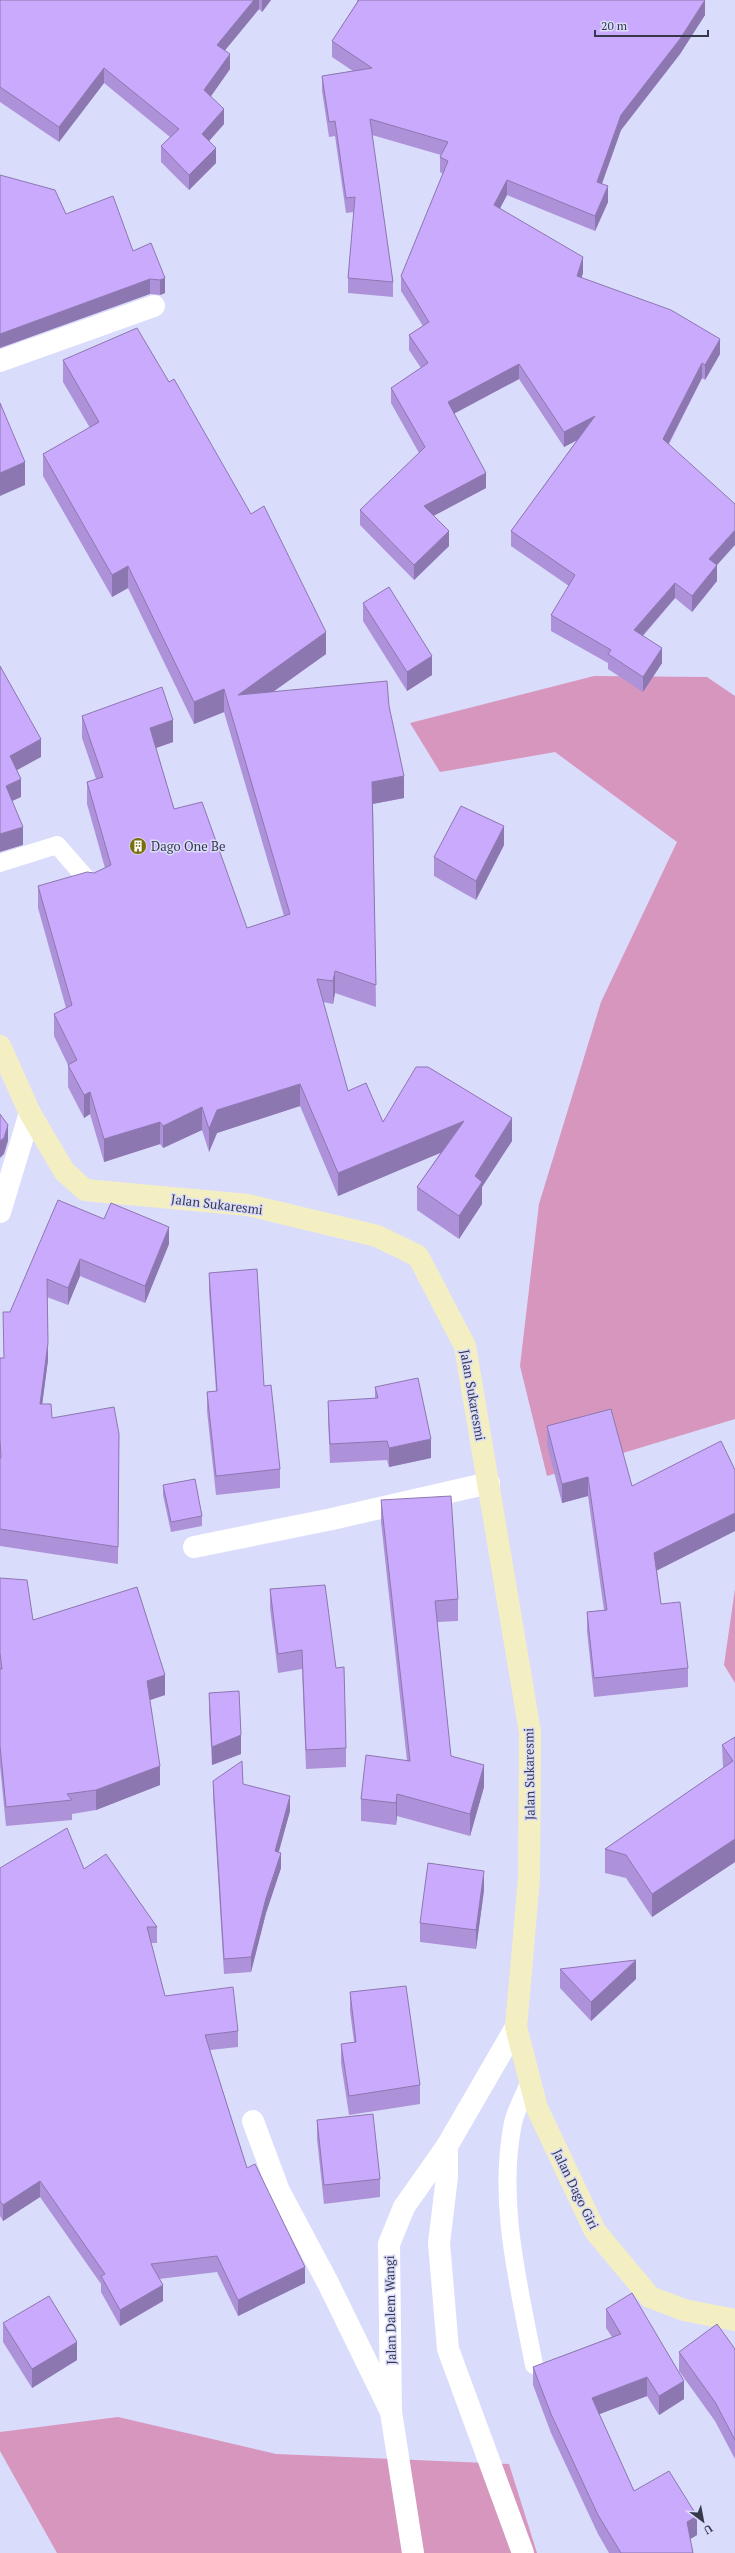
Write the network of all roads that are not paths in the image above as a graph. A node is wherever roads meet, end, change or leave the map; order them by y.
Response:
1 (154, 306) dead end
2 (0, 361) edge
3 (0, 863) edge
4 (92, 884) edge
5 (0, 1046) edge
6 (30, 1113) junction
7 (0, 1212) edge
8 (489, 1483) junction
9 (194, 1547) dead end
10 (516, 2027) junction
11 (530, 2081) junction
12 (253, 2121) dead end
13 (446, 2146) junction
14 (735, 2320) edge
15 (534, 2365) edge
16 (391, 2412) junction
17 (413, 2553) edge
18 (523, 2553) edge

1 - 2 street
3 - 4 lane
5 - 6 main road, Jalan Sukaresmi
6 - 7 street
6 - 8 main road, Jalan Sukaresmi
8 - 9 street
8 - 10 main road, Jalan Sukaresmi
10 - 11 main road, Jalan Dago Giri
10 - 13 street, Jalan Dalem Wangi
11 - 14 main road, Jalan Dago Giri
11 - 15 lane
12 - 16 street
13 - 16 street, Jalan Dalem Wangi
13 - 18 street
16 - 17 street, Jalan Dalem Wangi

